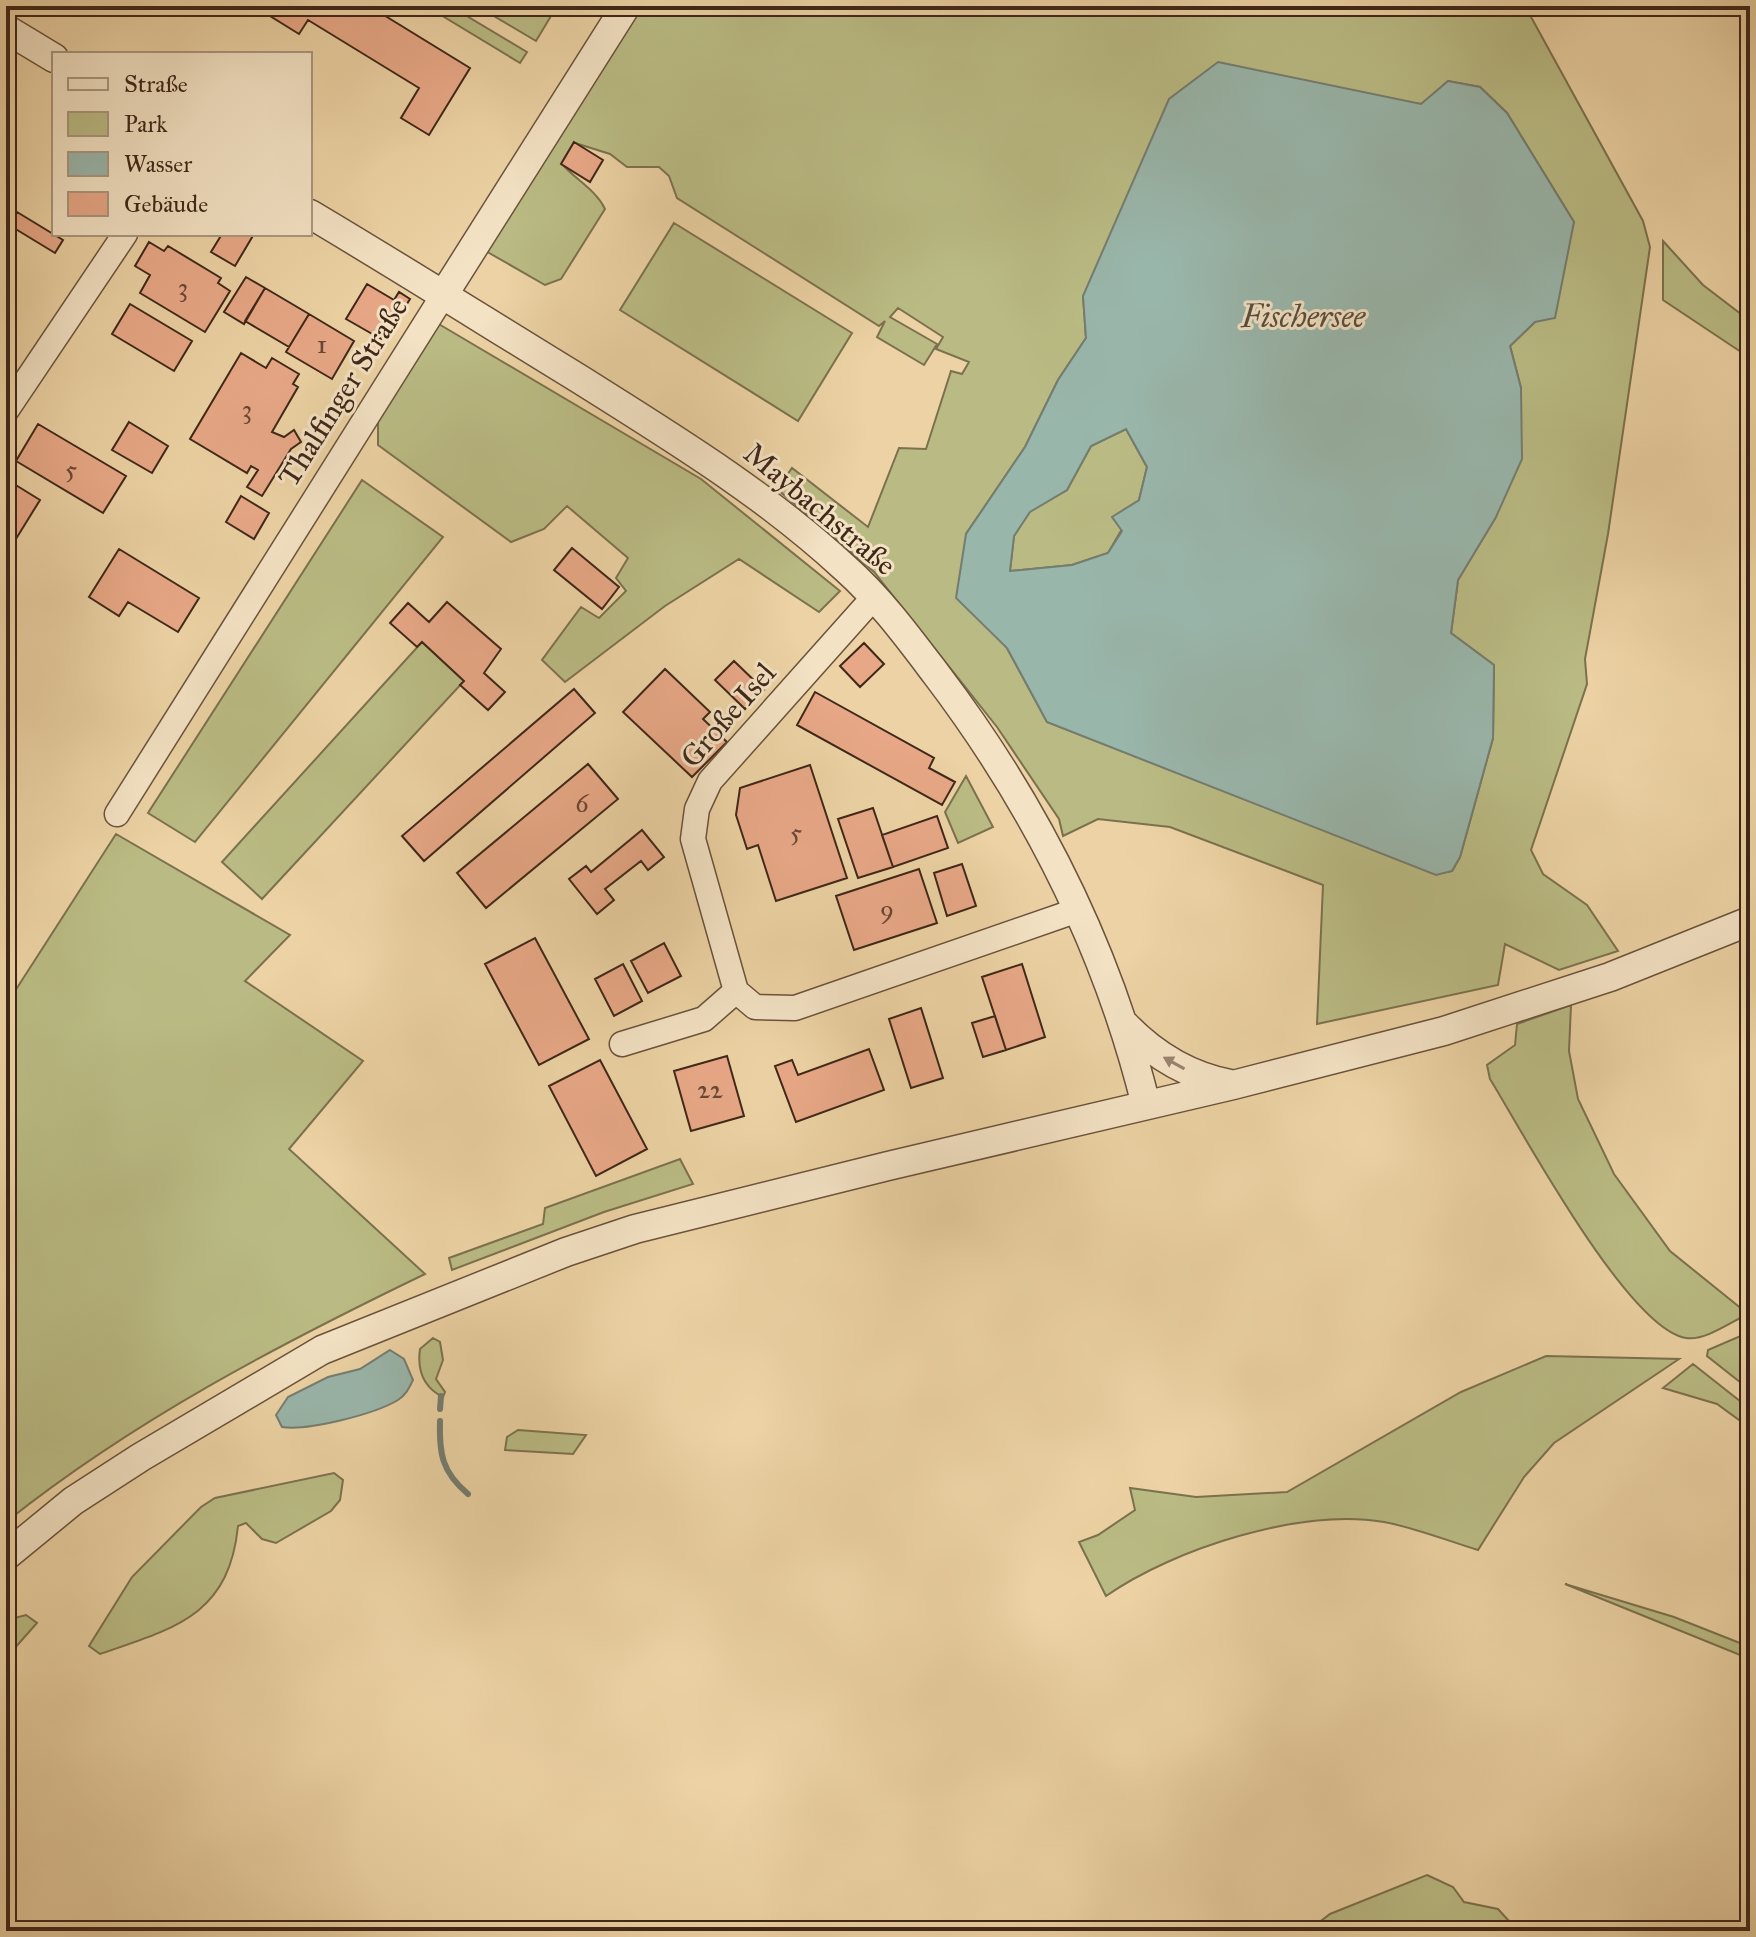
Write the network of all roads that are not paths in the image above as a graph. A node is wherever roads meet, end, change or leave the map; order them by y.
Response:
1 (626, 6) edge
2 (6, 29) edge
3 (52, 57) edge
4 (312, 215) edge
5 (124, 236) edge
6 (444, 294) junction
7 (6, 411) edge
8 (874, 597) junction
9 (117, 814) dead end
10 (1078, 910) junction
11 (1750, 921) edge
12 (736, 991) junction
13 (1124, 1025) junction
14 (622, 1044) dead end
15 (1233, 1085) junction
16 (1146, 1105) junction
17 (6, 1556) edge

1 - 6 street, Thalfinger Straße
2 - 3 street
4 - 6 street, Maybachstraße
5 - 7 street
6 - 8 street, Maybachstraße
6 - 9 street, Thalfinger Straße
8 - 10 street, Maybachstraße
8 - 12 street, Große Isel
10 - 12 street
10 - 13 street, Maybachstraße
11 - 15 street
12 - 14 street
15 -> 13 street
13 - 16 street, Maybachstraße
15 - 16 street
16 - 17 street

